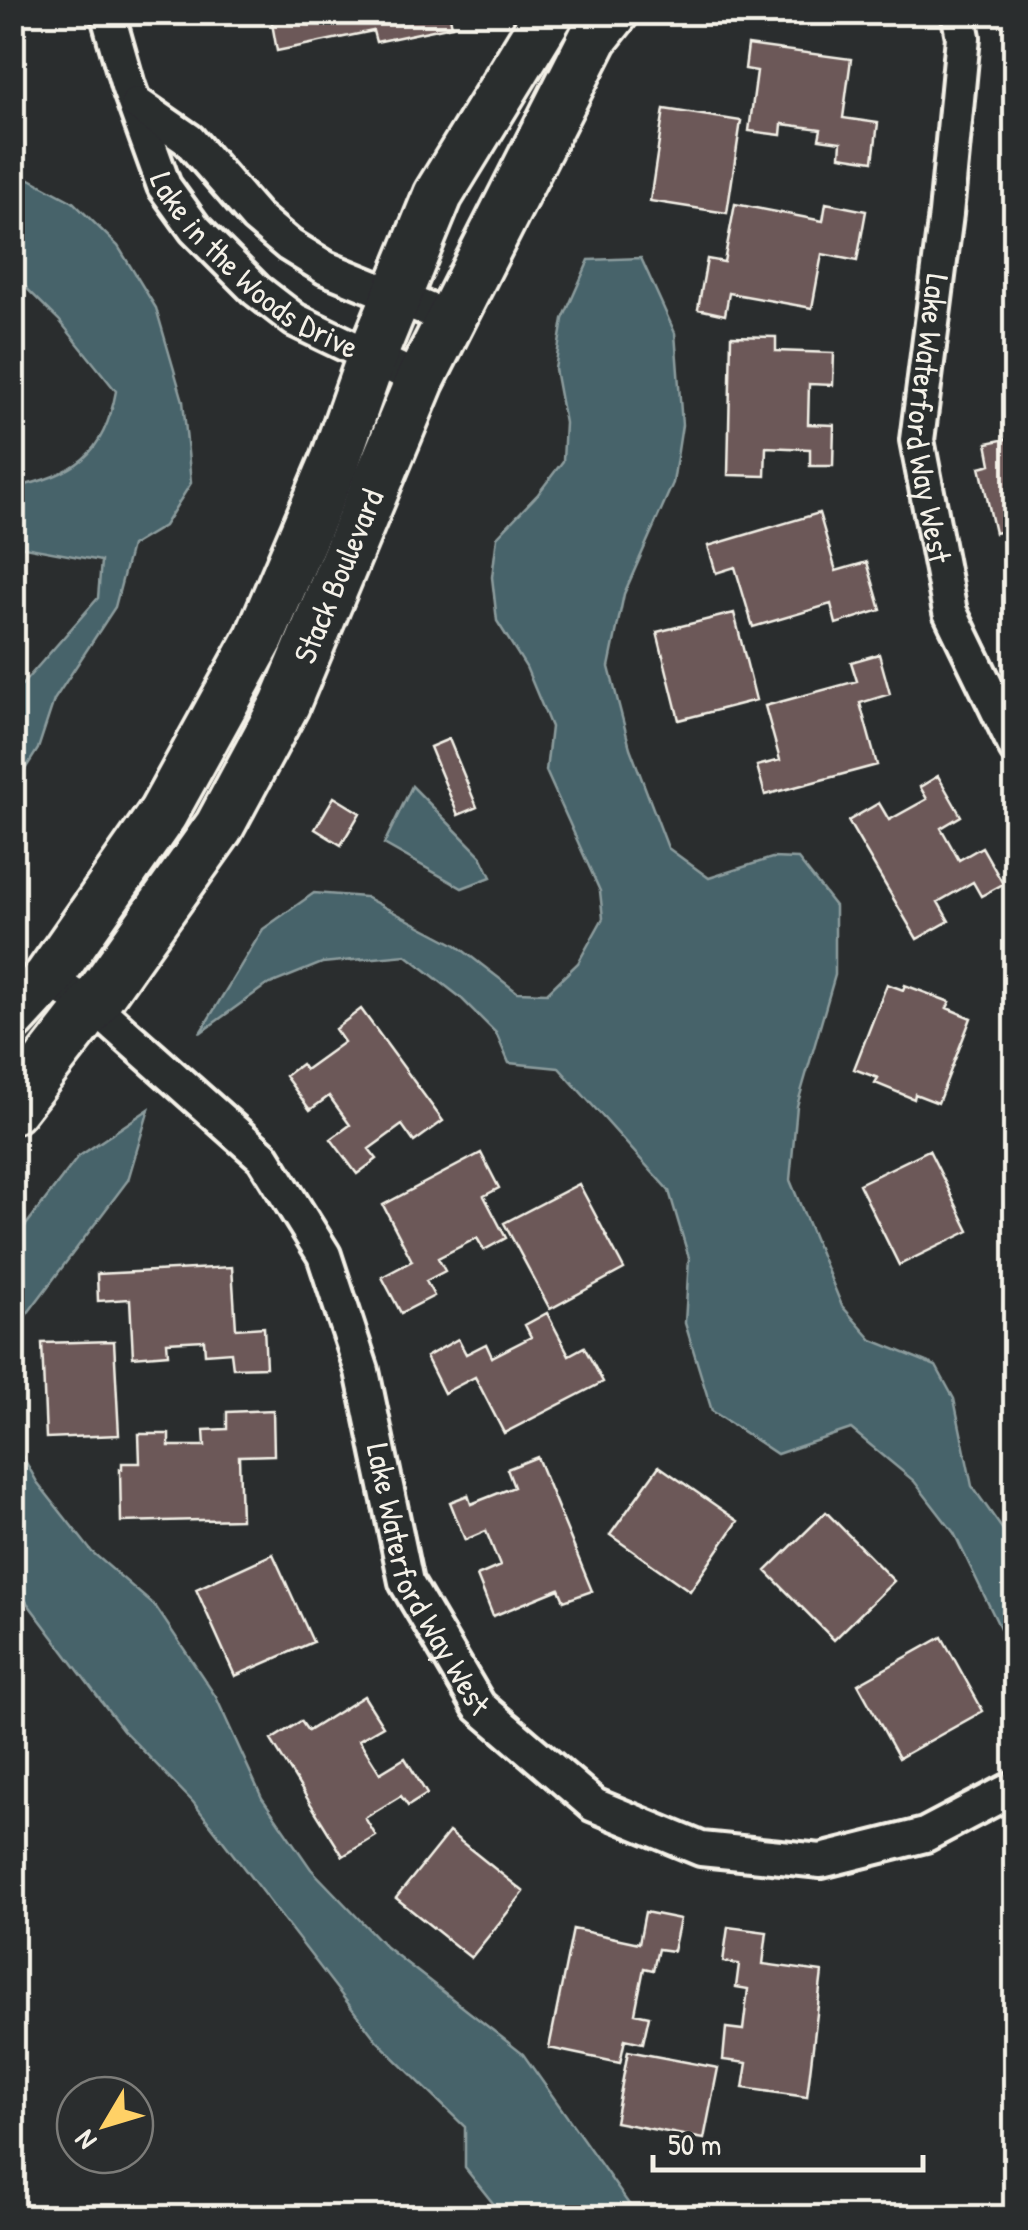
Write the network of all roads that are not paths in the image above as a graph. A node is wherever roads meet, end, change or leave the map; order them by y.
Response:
1 (107, 12) edge
2 (550, 12) edge
3 (614, 12) edge
4 (958, 12) edge
5 (137, 104) junction
6 (396, 297) junction
7 (451, 319) junction
8 (371, 359) junction
9 (420, 380) junction
10 (1016, 748) edge
11 (48, 978) junction
12 (92, 1006) junction
13 (12, 1018) edge
14 (12, 1110) edge
15 (1016, 1787) edge

1 - 5 street, Lake in the Woods Drive
2 - 6 street, Stack Boulevard
3 - 7 street, Stack Boulevard
4 - 10 street, Lake Waterford Way West
5 - 6 street, Lake in the Woods Drive
5 - 8 street, Lake in the Woods Drive
6 - 7 street, Lake in the Woods Drive
6 - 8 street, Stack Boulevard
7 - 9 street, Stack Boulevard
8 - 9 street, Lake in the Woods Drive
8 - 11 street, Stack Boulevard
9 - 12 street, Stack Boulevard
11 - 12 street, Lake Waterford Way West
11 - 13 street, Stack Boulevard
12 - 14 street, Stack Boulevard
12 - 15 street, Lake Waterford Way West

